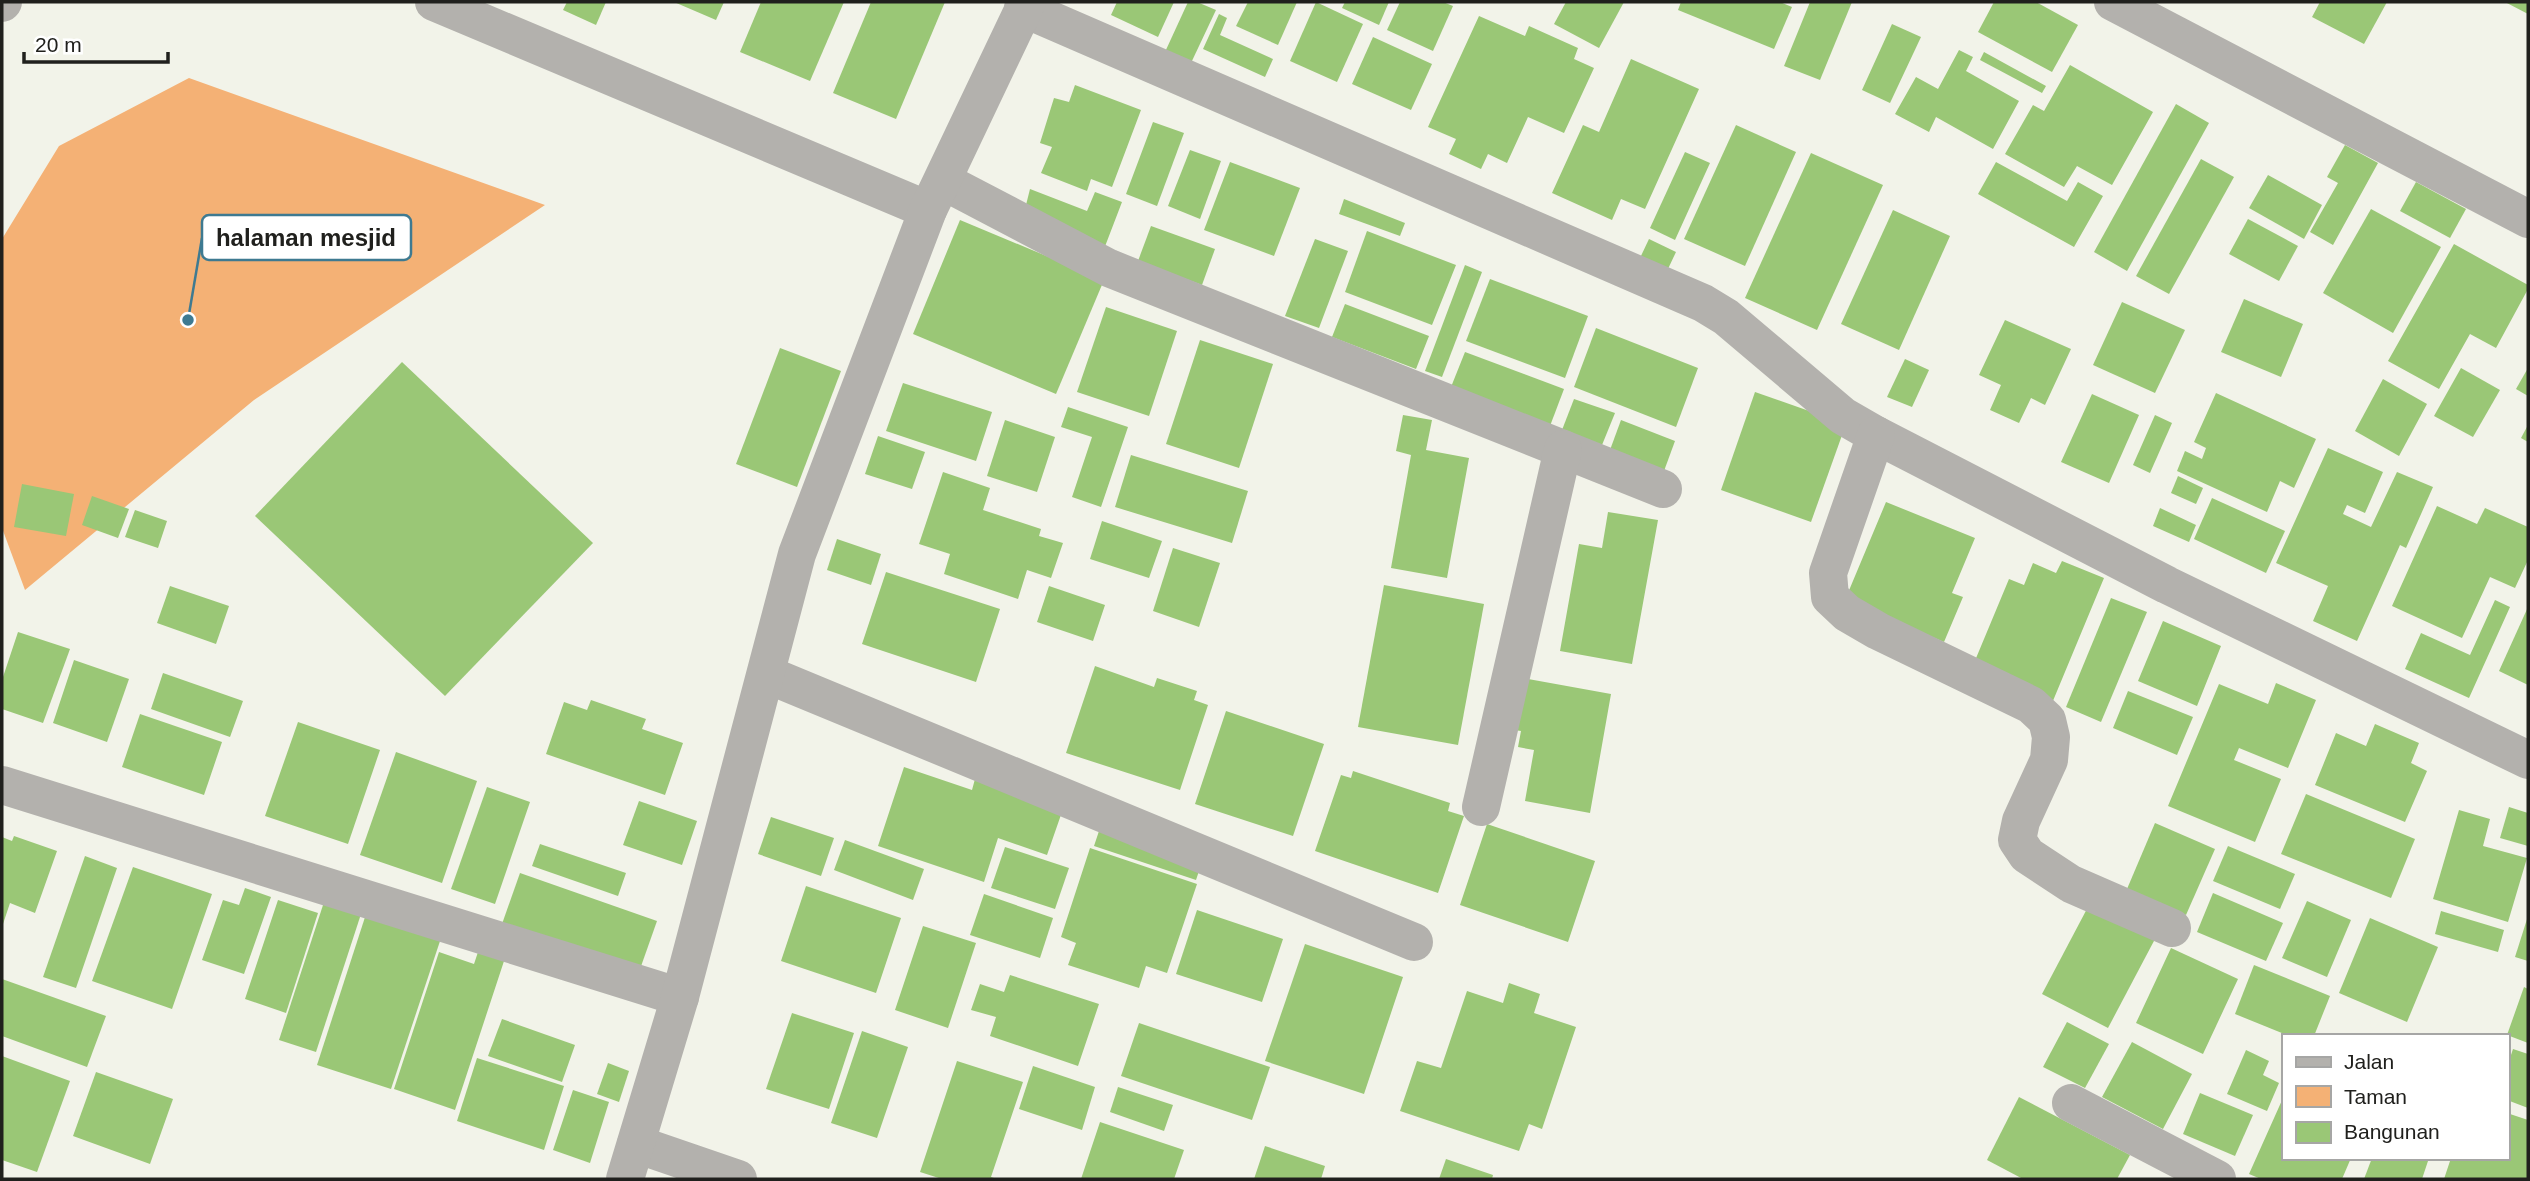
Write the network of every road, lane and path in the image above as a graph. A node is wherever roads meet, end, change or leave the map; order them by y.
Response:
1 (434, 2) edge
2 (2113, 2) edge
3 (1025, 5) edge
4 (935, 195) junction
5 (2528, 219) edge
6 (1876, 435) junction
7 (1563, 449) junction
8 (1663, 489) dead end
9 (766, 674) junction
10 (2528, 760) edge
11 (2, 785) edge
12 (1481, 807) dead end
13 (2172, 928) dead end
14 (1414, 942) dead end
15 (680, 997) junction
16 (2071, 1103) dead end
17 (631, 1162) edge
18 (738, 1179) edge
19 (2217, 1179) edge

1 - 4 street
2 - 5 street
3 - 4 street
3 - 6 street
4 - 7 street
4 - 9 street
6 - 10 street
6 - 13 street
7 - 8 street
7 - 12 street
9 - 14 street
9 - 15 street
11 - 15 street
15 - 17 street
16 - 19 street
17 - 18 street

